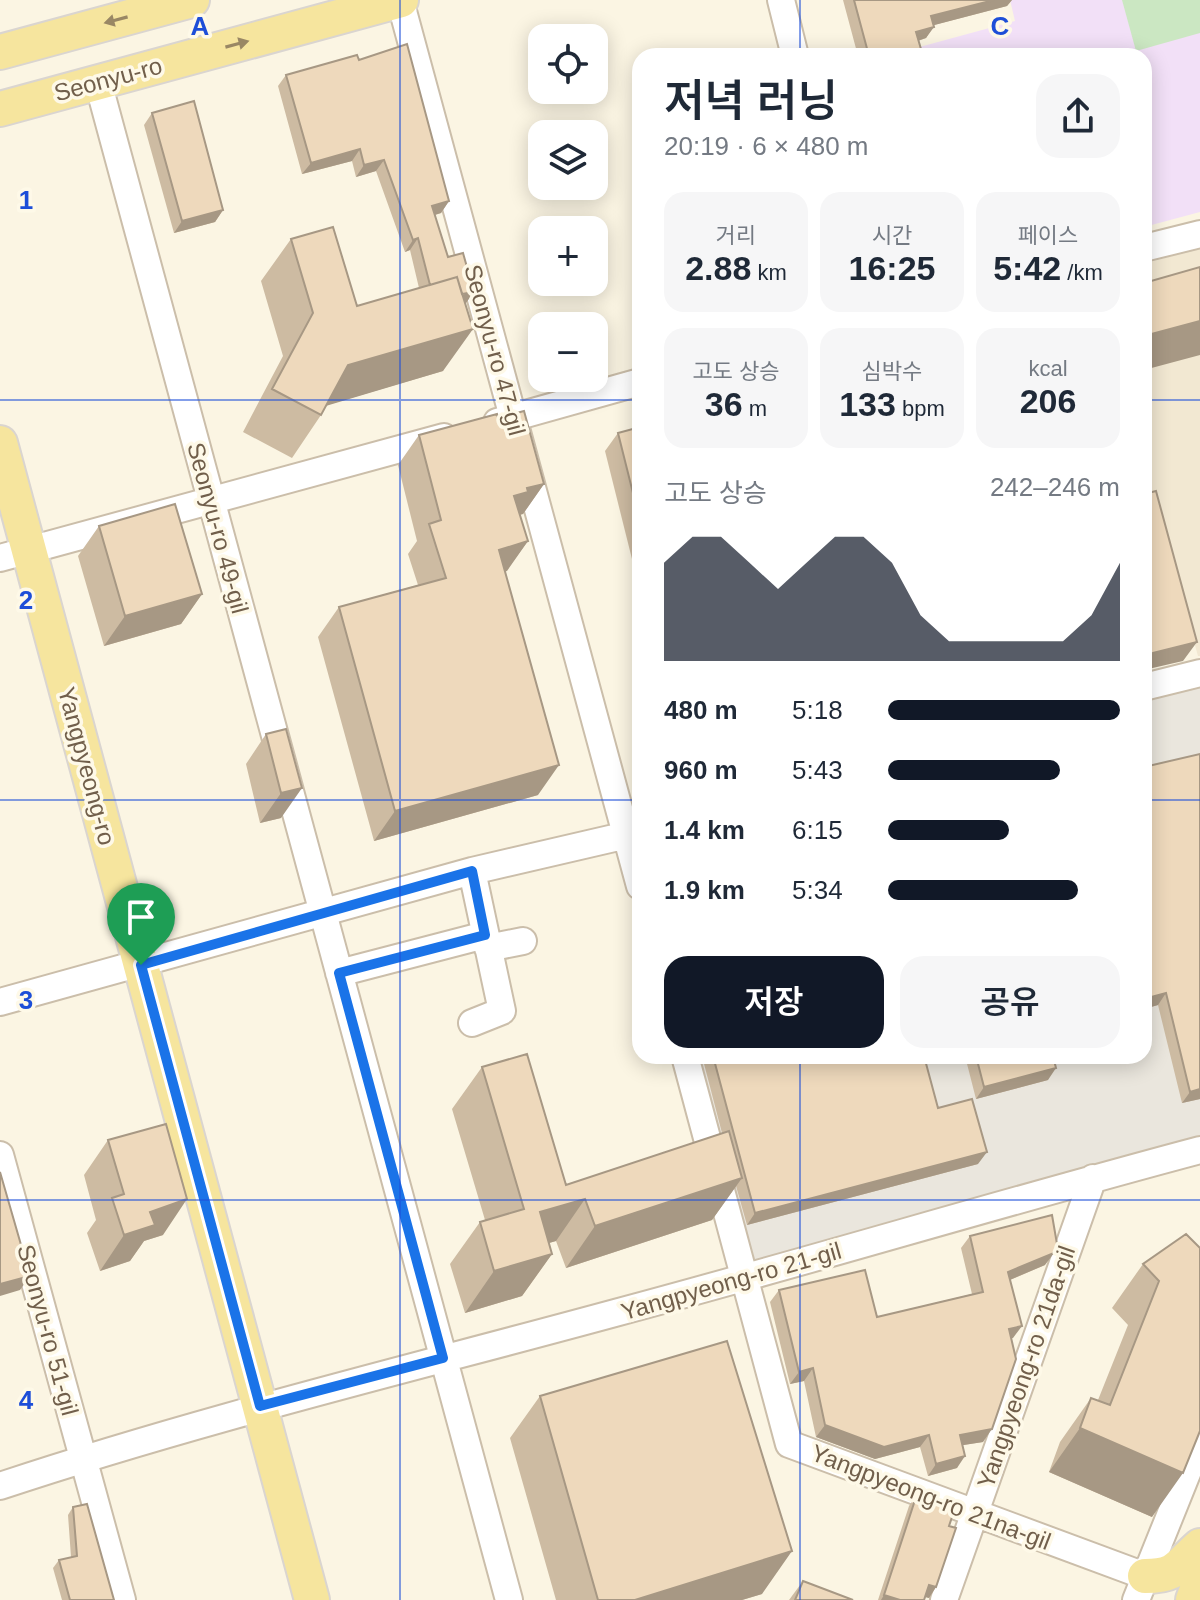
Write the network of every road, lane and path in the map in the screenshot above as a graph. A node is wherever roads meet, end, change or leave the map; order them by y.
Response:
1 (192, 0) edge
2 (401, 0) edge
3 (781, 0) edge
4 (793, 48) edge
5 (0, 52) edge
6 (98, 82) junction
7 (0, 109) edge
8 (1200, 234) edge
9 (1152, 246) edge
10 (632, 384) edge
11 (513, 418) junction
12 (0, 443) edge
13 (211, 501) junction
14 (14, 554) edge
15 (1200, 673) edge
16 (1152, 685) edge
17 (632, 831) edge
18 (632, 834) edge
19 (472, 871) junction
20 (322, 913) junction
21 (523, 941) dead end
22 (487, 942) junction
23 (141, 965) junction
24 (339, 973) junction
25 (0, 1002) edge
26 (472, 1023) dead end
27 (687, 1064) edge
28 (1200, 1150) edge
29 (0, 1155) edge
30 (1093, 1178) junction
31 (744, 1277) junction
32 (443, 1358) junction
33 (260, 1406) junction
34 (1200, 1441) edge
35 (84, 1458) junction
36 (0, 1486) edge
37 (975, 1514) junction
38 (1200, 1546) edge
39 (1200, 1582) edge
40 (1148, 1592) edge
41 (122, 1600) edge
42 (312, 1600) edge
43 (509, 1600) edge
44 (944, 1600) edge
45 (1193, 1600) edge

1 -> 5 main road
6 -> 2 main road, Seonyu-ro
2 - 11 street, Seonyu-ro 47-gil
3 - 4 street
6 - 7 main road, Seonyu-ro
6 - 13 street, Seonyu-ro 49-gil
8 - 9 street
10 - 11 street
11 - 13 street
11 - 17 street, Seonyu-ro 47-gil
12 - 14 main road, Yangpyeong-ro
13 - 14 street
13 - 20 street, Seonyu-ro 49-gil
14 - 23 main road, Yangpyeong-ro
15 - 16 street
18 - 19 street
19 - 20 street
19 - 22 street
20 - 23 street
20 - 24 street, Seonyu-ro 49-gil
21 - 22 street
22 - 24 street
22 - 26 street
23 - 25 street
23 - 33 main road, Yangpyeong-ro
24 - 32 street, Seonyu-ro 49-gil
27 - 31 street
28 - 30 street, Yangpyeong-ro 21-gil
29 - 35 street, Seonyu-ro 51-gil
30 - 31 street, Yangpyeong-ro 21-gil
30 - 37 street, Yangpyeong-ro 21da-gil
31 - 32 street, Yangpyeong-ro 21-gil
31 - 37 street, Yangpyeong-ro 21na-gil
32 - 33 street, Yangpyeong-ro 21-gil
32 - 43 street, Seonyu-ro 49-gil
33 - 35 street, Yangpyeong-ro 21-gil
33 - 42 main road, Yangpyeong-ro
34 - 40 street
35 - 36 street, Yangpyeong-ro 21-gil
35 - 41 street, Seonyu-ro 51-gil
37 - 40 street, Yangpyeong-ro 21na-gil
37 - 44 street, Yangpyeong-ro 21da-gil
38 - 40 main road
39 - 45 main road

